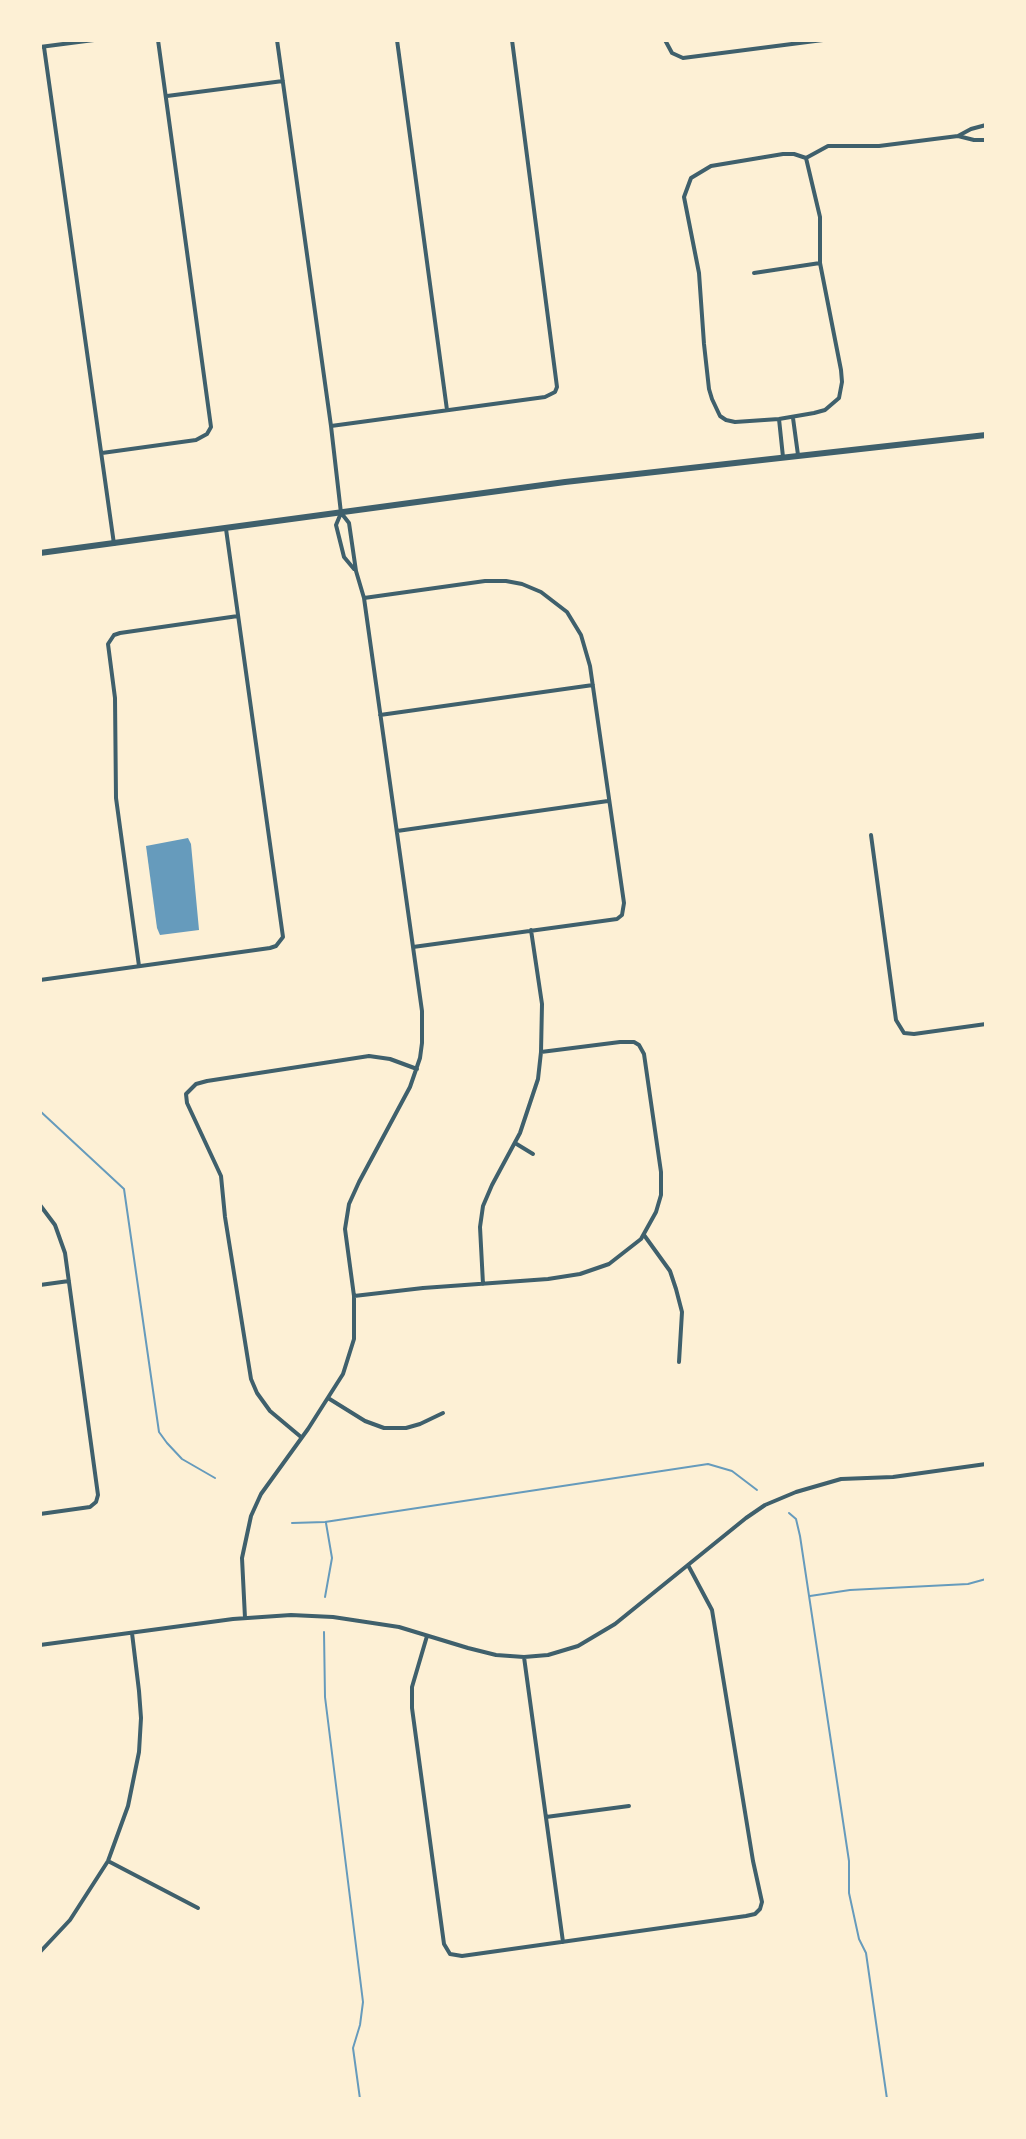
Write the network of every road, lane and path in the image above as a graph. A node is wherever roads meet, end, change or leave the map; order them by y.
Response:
1 (94, 40) edge
2 (158, 40) edge
3 (277, 40) edge
4 (397, 40) edge
5 (512, 40) edge
6 (665, 40) edge
7 (823, 40) edge
8 (788, 42) edge
9 (42, 47) edge
10 (283, 81) junction
11 (167, 96) junction
12 (986, 125) edge
13 (958, 136) junction
14 (986, 140) edge
15 (806, 158) junction
16 (820, 263) junction
17 (754, 273) dead end
18 (447, 410) junction
19 (793, 417) junction
20 (779, 419) junction
21 (331, 426) junction
22 (986, 435) edge
23 (102, 453) junction
24 (798, 455) junction
25 (783, 457) junction
26 (341, 513) junction
27 (226, 529) junction
28 (114, 544) junction
29 (40, 553) edge
30 (356, 571) junction
31 (364, 598) junction
32 (238, 616) junction
33 (593, 685) junction
34 (380, 715) junction
35 (609, 801) junction
36 (397, 831) junction
37 (871, 835) dead end
38 (531, 930) junction
39 (413, 947) junction
40 (139, 966) junction
41 (40, 980) edge
42 (986, 1024) edge
43 (541, 1052) junction
44 (417, 1069) junction
45 (515, 1143) junction
46 (533, 1154) dead end
47 (40, 1205) edge
48 (644, 1235) junction
49 (69, 1281) junction
50 (483, 1284) junction
51 (40, 1285) edge
52 (354, 1296) junction
53 (679, 1362) dead end
54 (328, 1398) junction
55 (443, 1413) dead end
56 (301, 1437) junction
57 (986, 1464) edge
58 (40, 1514) edge
59 (688, 1565) junction
60 (245, 1618) junction
61 (132, 1633) junction
62 (427, 1636) junction
63 (40, 1645) edge
64 (524, 1657) junction
65 (629, 1806) dead end
66 (546, 1817) junction
67 (108, 1861) junction
68 (198, 1908) dead end
69 (563, 1942) junction
70 (40, 1952) edge

1 - 9 street
2 - 11 street
3 - 10 street
4 - 18 street
5 - 18 street
6 - 8 street
7 - 8 street
9 - 23 street
10 - 11 street
10 - 21 street
11 - 23 street
12 - 13 street
13 - 14 street
13 - 15 street
15 - 16 street
15 - 20 street
16 - 17 street
16 - 19 street
18 - 21 street
19 - 20 street
19 - 24 street
20 - 25 street
21 - 26 street
22 - 24 street
23 - 28 street
24 - 25 street
25 - 26 street
26 - 27 street
26 - 30 street
26 - 30 street
27 - 28 street
27 - 32 street
28 - 29 street
30 - 31 street
31 - 33 street
31 - 34 street
32 - 40 street
32 - 40 street
33 - 34 street
33 - 35 street
34 - 36 street
35 - 36 street
35 - 38 street
36 - 39 street
37 - 42 street
38 - 39 street
38 - 43 street
39 - 44 street
40 - 41 street
43 - 45 street
43 - 48 street
44 - 52 street
44 - 56 street
45 - 46 street
45 - 50 street
47 - 49 street
48 - 50 street
48 - 53 street
49 - 51 street
49 - 58 street
50 - 52 street
52 - 54 street
54 - 55 street
54 - 56 street
56 - 60 street
57 - 59 street
59 - 64 street
59 - 69 street
60 - 61 street
60 - 62 street
61 - 63 street
61 - 67 street
62 - 64 street
62 - 69 street
64 - 66 street
65 - 66 street
66 - 69 street
67 - 68 street
67 - 70 street

